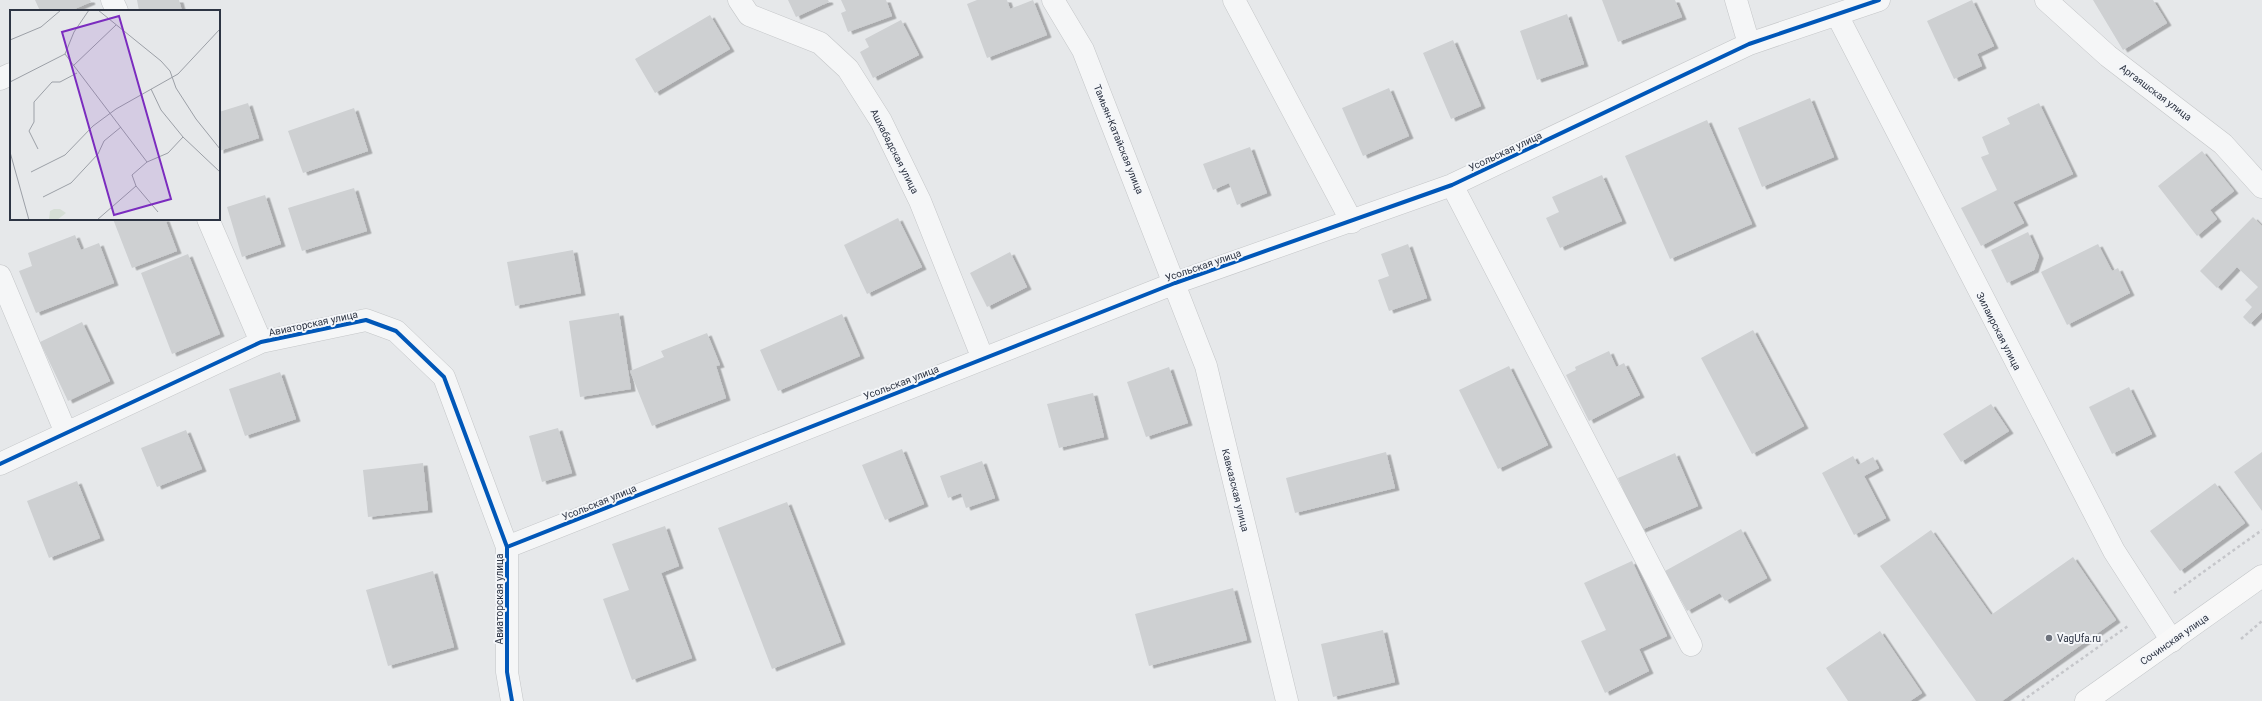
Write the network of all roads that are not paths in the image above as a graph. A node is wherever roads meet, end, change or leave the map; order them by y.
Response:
1 (112, 0) edge
2 (739, 0) edge
3 (1053, 0) edge
4 (1234, 0) edge
5 (1736, 0) edge
6 (1879, 0) edge
7 (2046, 0) edge
8 (117, 10) edge
9 (1837, 15) junction
10 (1749, 44) junction
11 (10, 74) edge
12 (0, 79) edge
13 (1452, 185) junction
14 (2262, 187) edge
15 (208, 220) edge
16 (1352, 222) junction
17 (0, 276) edge
18 (1175, 283) junction
19 (261, 342) junction
20 (982, 359) junction
21 (66, 433) junction
22 (0, 464) edge
23 (506, 547) junction
24 (2262, 576) edge
25 (2172, 641) junction
26 (1690, 645) dead end
27 (512, 701) edge
28 (1287, 701) edge
29 (2086, 701) edge

1 - 8 street
2 - 20 street, Ашхабадская улица
3 - 18 street, Тамьян-Катайская улица
4 - 16 street
5 - 10 street
6 - 9 street, Усольская улица
7 - 14 street, Аргаяшская улица
9 - 10 street, Усольская улица
9 - 25 street, Зилаирская улица
10 - 13 street, Усольская улица
11 - 12 street
13 - 16 street, Усольская улица
13 - 26 street
15 - 19 street, Авиаторская улица
16 - 18 street, Усольская улица
17 - 21 street
18 - 20 street, Усольская улица
18 - 28 street, Кавказская улица
19 - 21 street, Авиаторская улица
19 - 23 street, Авиаторская улица
20 - 23 street, Усольская улица
21 - 22 street, Авиаторская улица
23 - 27 street, Авиаторская улица
24 - 25 main road, Сочинская улица
25 - 29 main road, Сочинская улица

